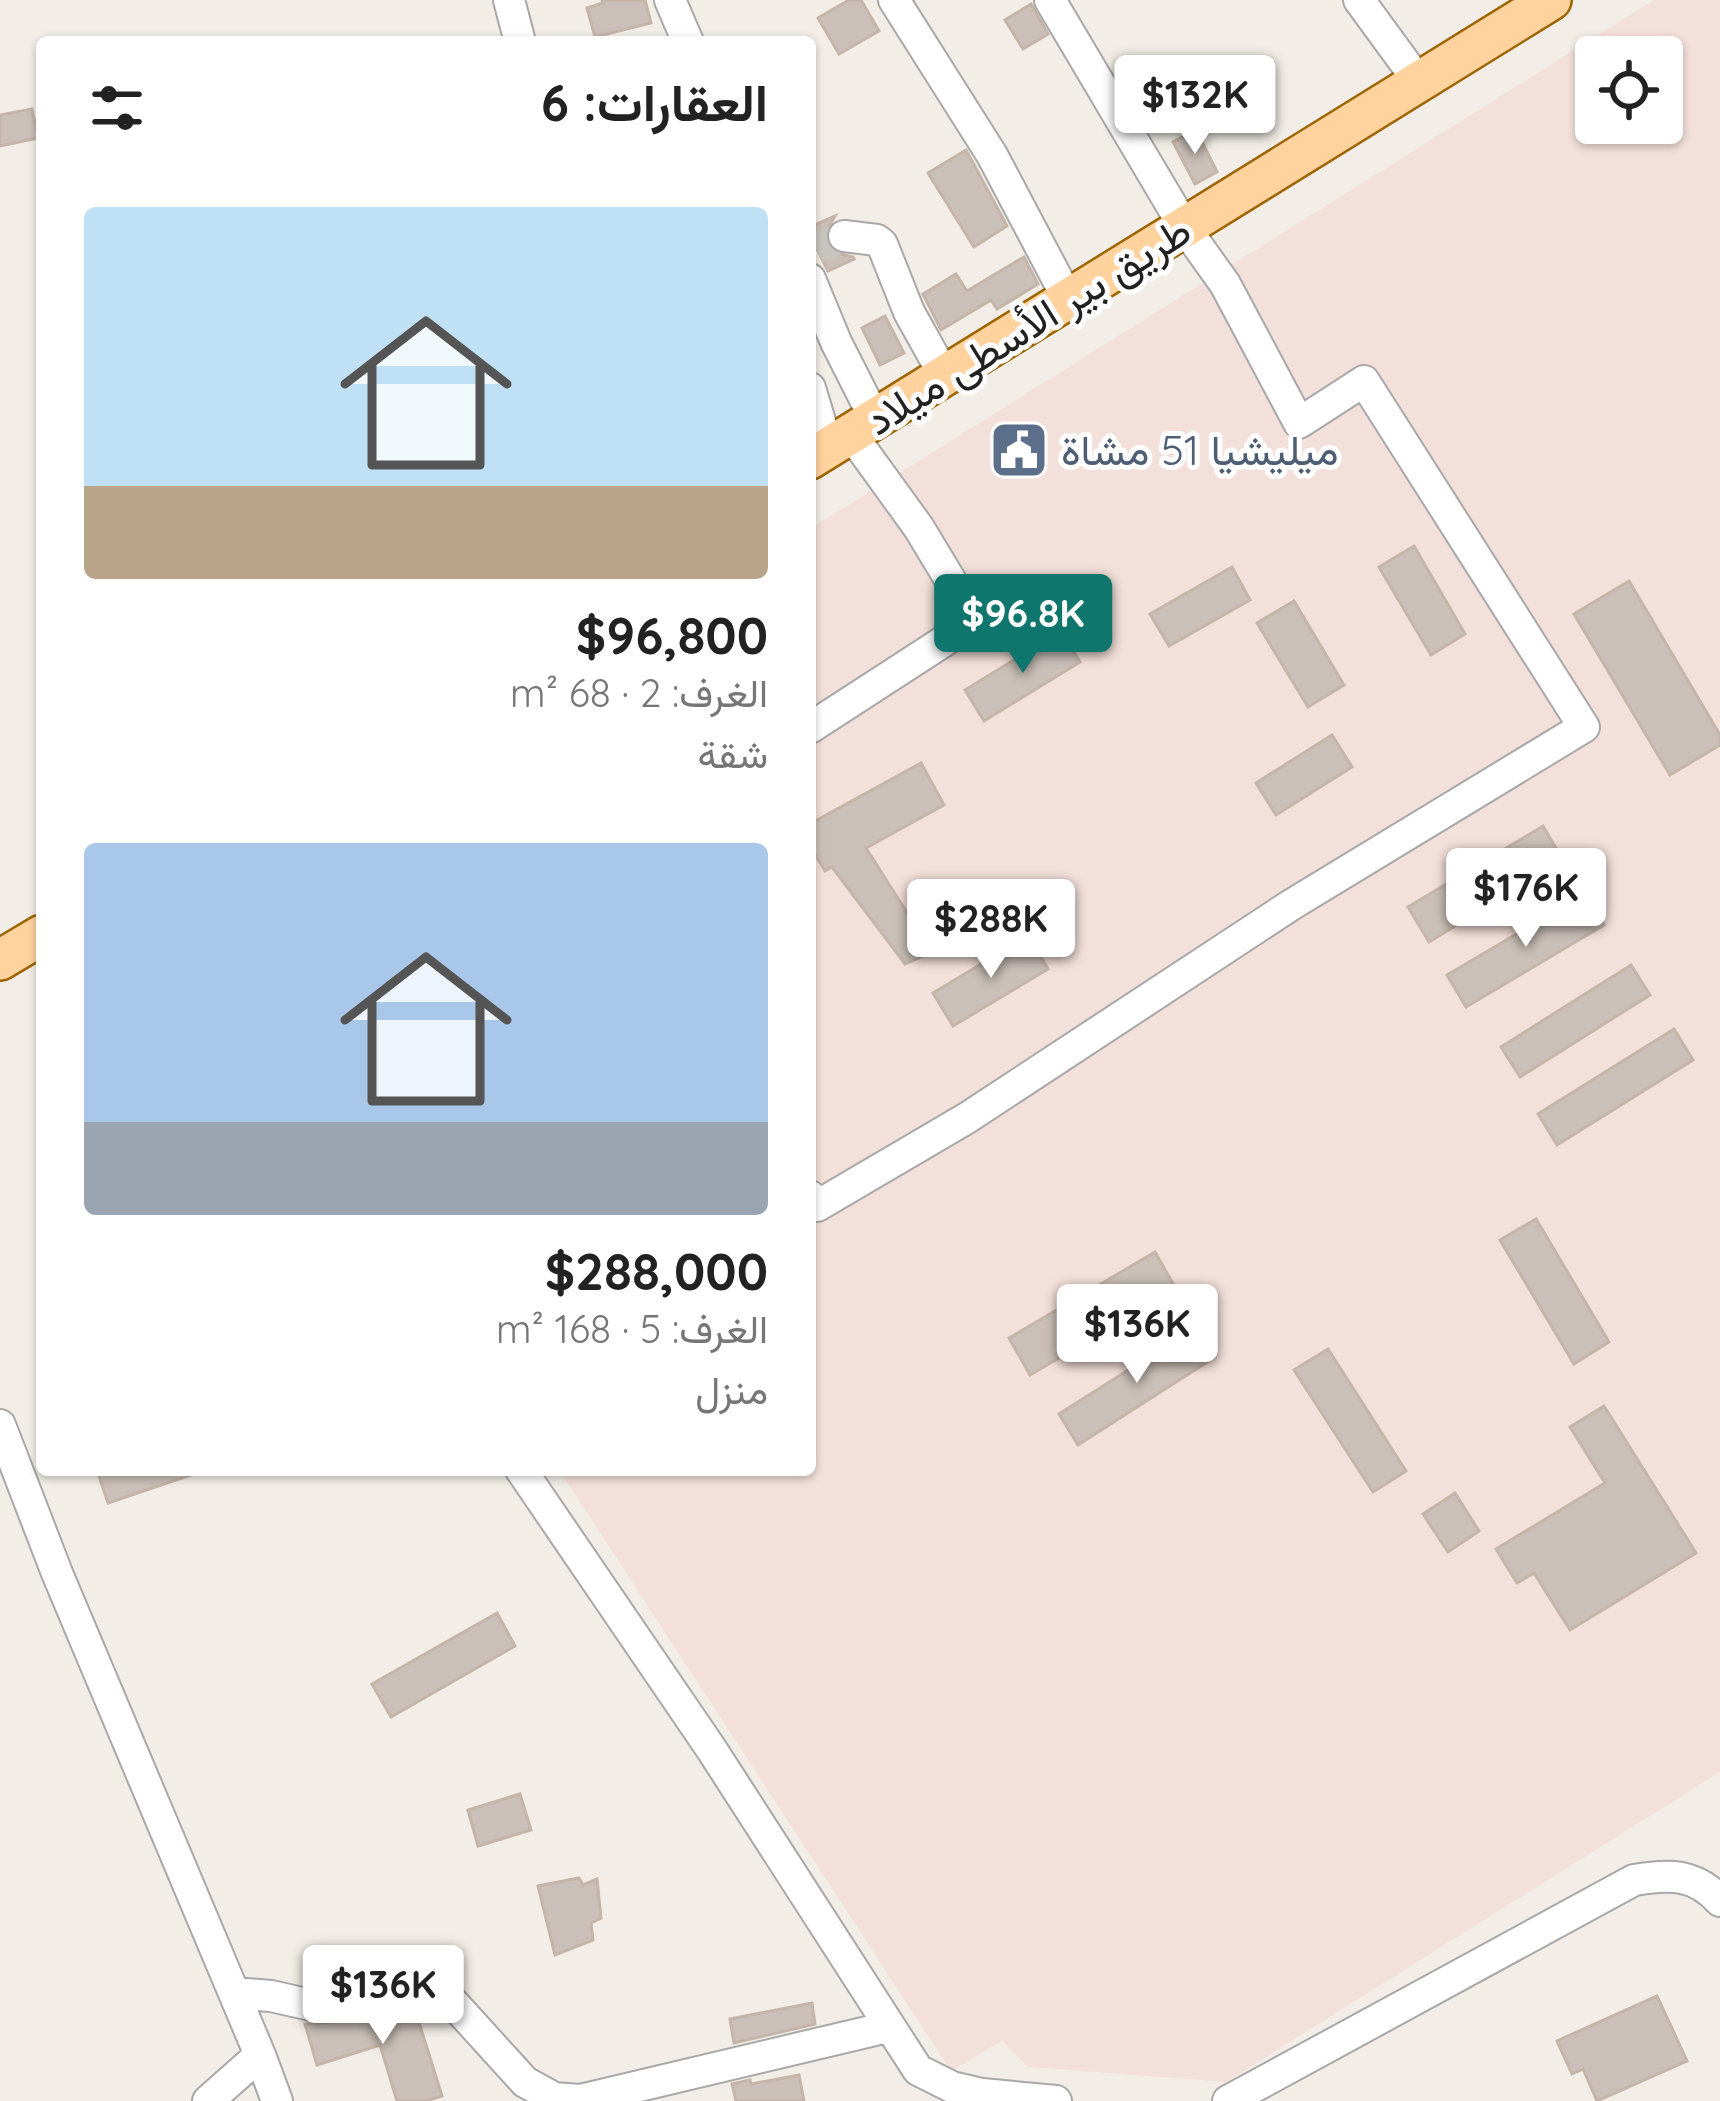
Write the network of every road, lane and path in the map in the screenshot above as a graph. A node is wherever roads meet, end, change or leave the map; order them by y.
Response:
1 (509, 0) edge
2 (670, 0) edge
3 (894, 0) edge
4 (1050, 0) edge
5 (1360, 0) edge
6 (1551, 0) edge
7 (518, 36) edge
8 (685, 36) edge
9 (1419, 82) junction
10 (1185, 228) junction
11 (820, 257) edge
12 (1068, 299) junction
13 (944, 375) junction
14 (816, 398) edge
15 (841, 440) edge
16 (816, 724) edge
17 (36, 939) edge
18 (0, 960) edge
19 (816, 1205) edge
20 (0, 1425) edge
21 (525, 1476) edge
22 (1720, 1900) edge
23 (234, 1994) junction
24 (888, 2027) junction
25 (260, 2055) junction
26 (208, 2101) edge
27 (277, 2101) edge
28 (1056, 2101) edge
29 (1228, 2101) edge

1 - 7 street
2 - 8 street
3 - 12 street
4 - 10 street
5 - 9 street
6 - 9 main road, طريق بير الأسطى ميلاد
9 - 10 main road, طريق بير الأسطى ميلاد
10 - 12 main road, طريق بير الأسطى ميلاد
10 - 19 street
11 - 13 street
11 - 15 street
12 - 13 main road, طريق بير الأسطى ميلاد
13 - 15 main road, طريق بير الأسطى ميلاد
14 - 15 street
15 - 16 street
17 - 18 main road
20 - 23 street
21 - 24 street
22 - 29 street
23 - 24 street
23 - 25 street
24 - 28 street
25 - 26 street
25 - 27 street

